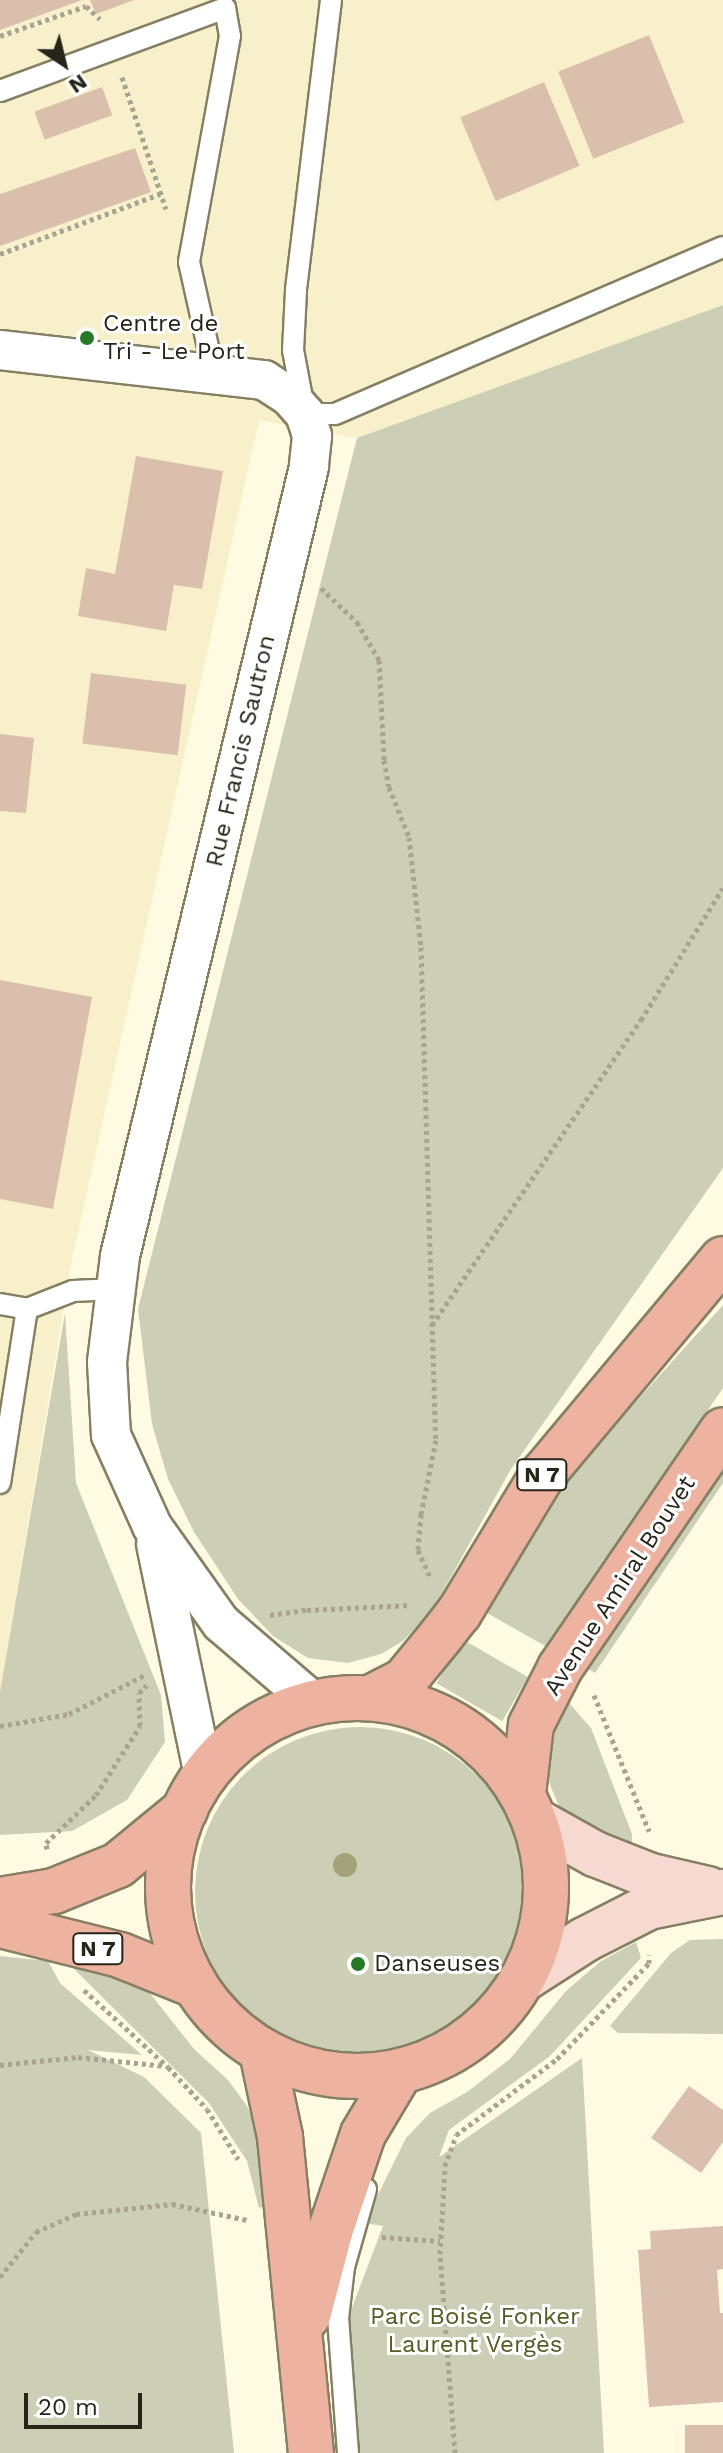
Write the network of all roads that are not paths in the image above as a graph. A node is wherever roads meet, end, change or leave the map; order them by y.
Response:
1 (331, 0) edge
2 (229, 4) edge
3 (0, 91) edge
4 (723, 247) edge
5 (0, 350) edge
6 (214, 374) junction
7 (305, 414) junction
8 (723, 1259) edge
9 (116, 1289) junction
10 (0, 1304) edge
11 (27, 1309) junction
12 (723, 1430) edge
13 (0, 1483) edge
14 (152, 1526) junction
15 (374, 1696) junction
16 (312, 1701) junction
17 (195, 1793) junction
18 (530, 1807) junction
19 (650, 1892) junction
20 (722, 1892) edge
21 (0, 1900) edge
22 (0, 1925) edge
23 (522, 1980) junction
24 (192, 1984) junction
25 (262, 2052) junction
26 (400, 2072) junction
27 (302, 2337) junction
28 (311, 2453) edge
29 (348, 2453) edge

1 - 7 lane
2 - 3 lane
2 - 6 lane
4 - 7 lane
5 - 6 street
6 - 7 street
7 - 9 street, Rue Francis Sautron
8 - 15 main road, N 7
9 - 11 lane
9 - 14 street, Rue Francis Sautron
10 - 11 lane
11 - 13 lane
12 - 18 main road, Avenue Amiral Bouvet
14 - 16 street
14 - 17 street
15 - 16 main road
15 - 18 main road
16 - 17 main road
17 - 21 main road
17 - 24 main road
18 - 19 main road
18 - 23 main road
19 - 20 main road
19 - 23 main road
22 - 24 main road, N 7
23 - 26 main road
24 - 25 main road
25 - 26 main road
25 - 27 main road
26 - 27 main road
26 - 29 lane
27 - 28 main road

